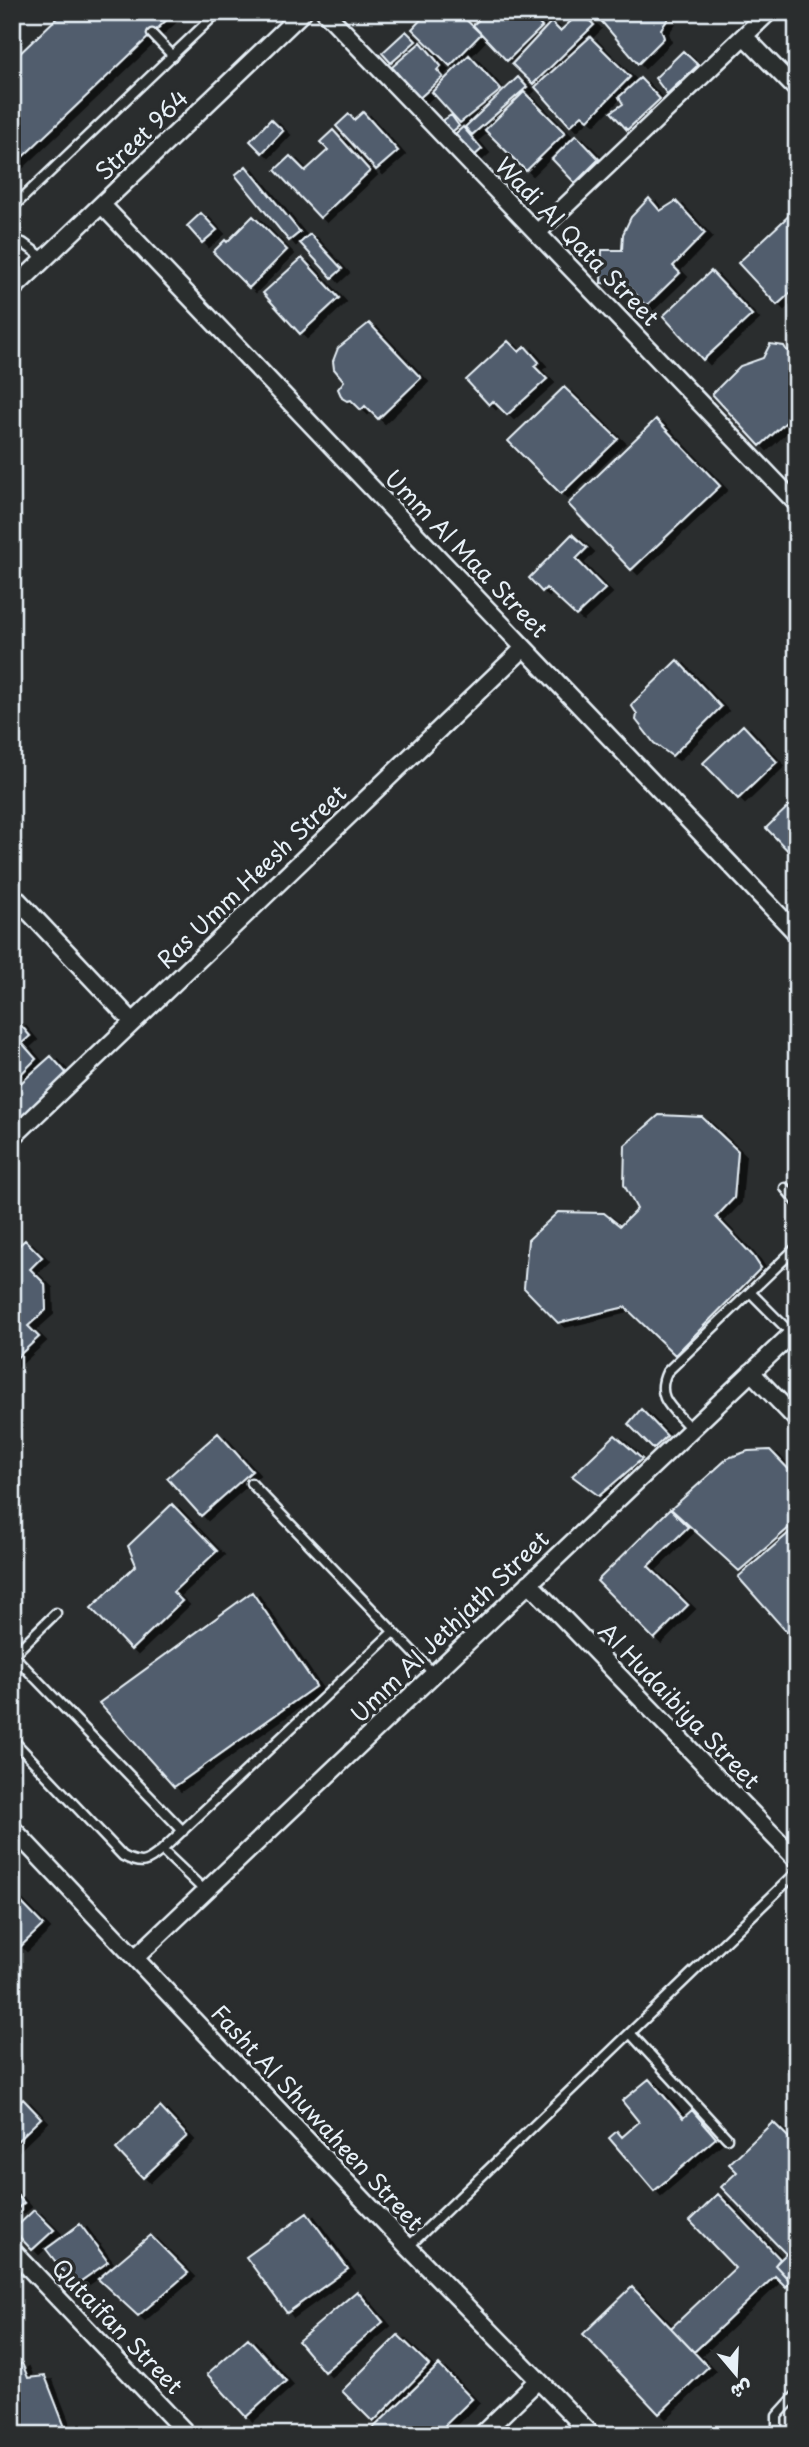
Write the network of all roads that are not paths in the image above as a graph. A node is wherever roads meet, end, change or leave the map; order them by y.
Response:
1 (218, 12) edge
2 (303, 12) edge
3 (325, 12) edge
4 (769, 12) edge
5 (152, 34) dead end
6 (744, 36) junction
7 (173, 55) junction
8 (797, 90) edge
9 (102, 205) junction
10 (12, 208) edge
11 (537, 233) junction
12 (12, 239) edge
13 (45, 259) junction
14 (12, 290) edge
15 (797, 504) edge
16 (524, 648) junction
17 (12, 894) edge
18 (795, 927) edge
19 (133, 1022) junction
20 (12, 1139) edge
21 (785, 1188) dead end
22 (797, 1202) edge
23 (797, 1247) edge
24 (750, 1292) junction
25 (794, 1331) edge
26 (751, 1372) junction
27 (797, 1420) edge
28 (691, 1429) junction
29 (251, 1483) dead end
30 (529, 1583) junction
31 (56, 1613) dead end
32 (393, 1632) junction
33 (13, 1655) edge
34 (434, 1674) junction
35 (12, 1739) edge
36 (12, 1828) edge
37 (183, 1831) junction
38 (162, 1850) junction
39 (797, 1860) edge
40 (797, 1872) edge
41 (205, 1891) junction
42 (135, 1958) junction
43 (630, 2033) junction
44 (727, 2138) dead end
45 (408, 2247) junction
46 (12, 2250) edge
47 (538, 2380) junction
48 (797, 2394) edge
49 (188, 2435) edge
50 (481, 2435) edge
51 (592, 2435) edge
52 (777, 2435) edge

1 - 7 lane
2 - 9 street, Street 964
3 - 11 street, Wadi Al Qata Street
4 - 6 street
5 - 7 lane
6 - 8 street
6 - 11 street
7 - 10 lane
9 - 13 street, Street 964
9 - 16 street, Umm Al Maa Street
11 - 15 street, Wadi Al Qata Street
12 - 13 lane
13 - 14 street, Street 964
16 - 18 street, Umm Al Maa Street
16 - 19 street, Ras Umm Heesh Street
17 - 19 street
19 - 20 street, Ras Umm Heesh Street
21 - 22 lane
23 - 24 lane
24 - 25 lane
24 - 28 lane
25 - 26 street, Umm Al Jethjath Street
26 - 27 street
26 - 28 street, Umm Al Jethjath Street
28 - 30 street, Umm Al Jethjath Street
29 - 32 lane
30 - 34 street, Umm Al Jethjath Street
30 - 39 street, Al Hudaibiya Street
31 - 33 lane
32 - 34 lane
32 - 37 lane
33 - 37 lane
34 - 41 street, Umm Al Jethjath Street
35 - 38 lane
36 - 42 street, Fasht Al Shuwaheen Street
37 - 38 lane
38 - 41 lane
40 - 43 lane
41 - 42 street, Umm Al Jethjath Street
42 - 45 street, Fasht Al Shuwaheen Street
43 - 44 lane
43 - 45 lane
45 - 47 street, Fasht Al Shuwaheen Street
46 - 49 street, Qutaifan Street
47 - 50 street
47 - 51 street, Fasht Al Shuwaheen Street
48 - 52 lane

